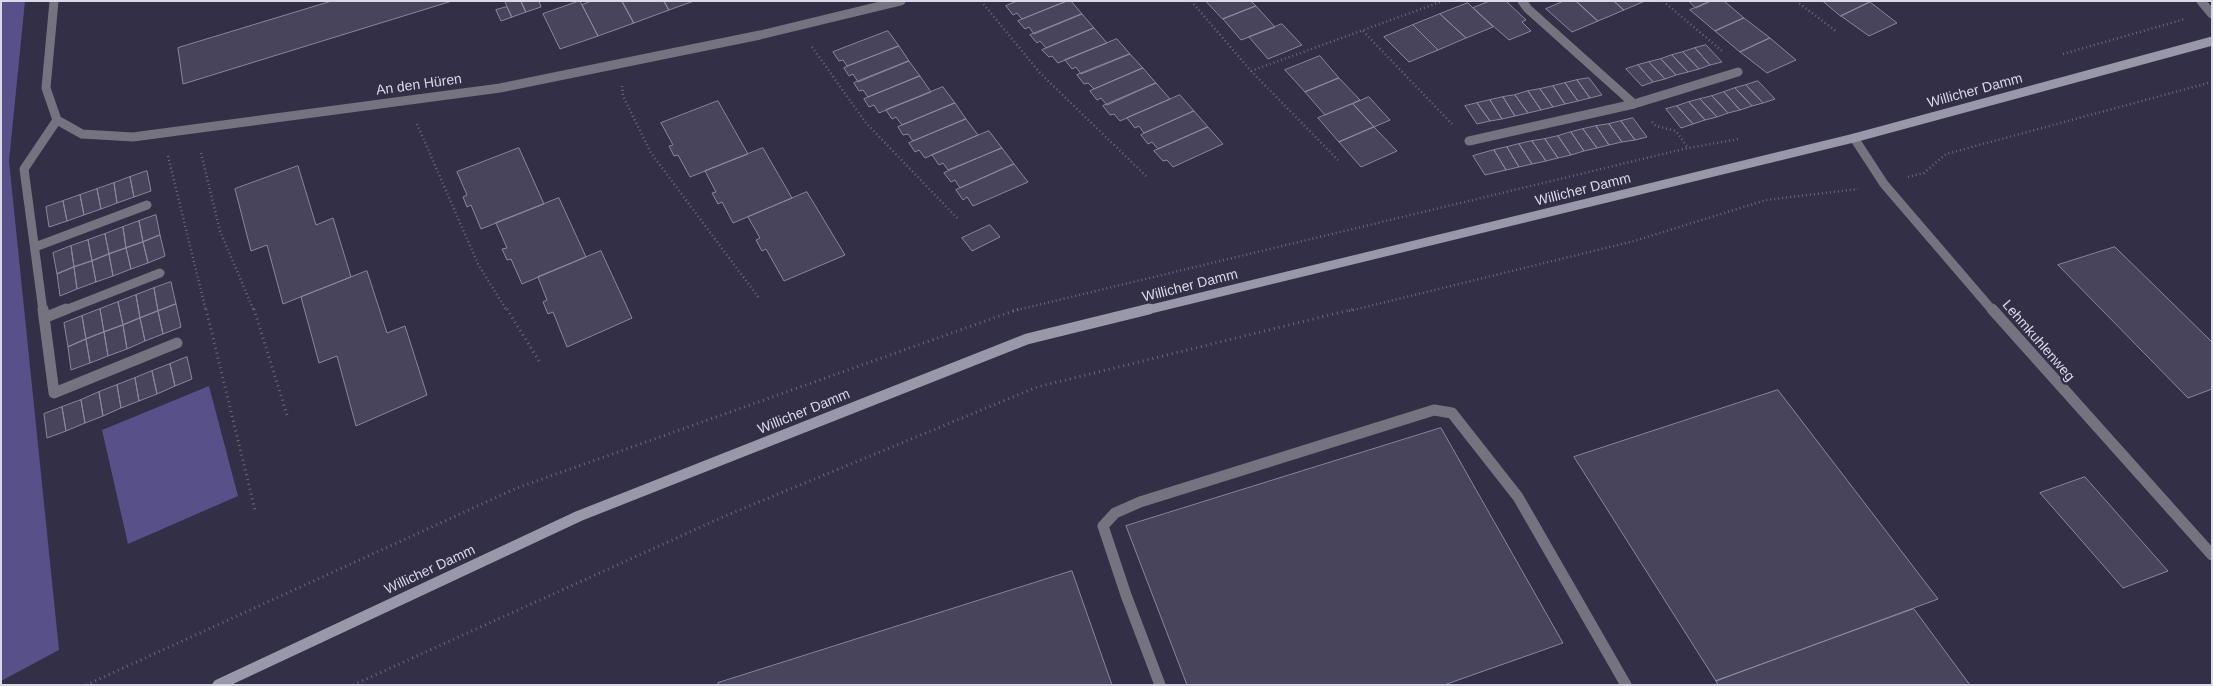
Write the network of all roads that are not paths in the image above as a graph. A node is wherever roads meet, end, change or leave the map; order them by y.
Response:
1 (54, 1) edge
2 (901, 1) edge
3 (1522, 1) edge
4 (2201, 1) edge
5 (2212, 14) edge
6 (2212, 41) edge
7 (1738, 72) road end
8 (1634, 104) junction
9 (57, 120) junction
10 (1854, 138) junction
11 (1469, 141) road end
12 (148, 205) dead end
13 (35, 247) junction
14 (160, 272) dead end
15 (44, 318) junction
16 (177, 344) dead end
17 (2212, 555) edge
18 (218, 685) edge
19 (1160, 685) edge
20 (1626, 685) edge

1 - 9 street
2 - 9 street, An den Hüren
3 - 8 street
4 - 5 street
6 - 10 main road, Willicher Damm
7 - 8 street
8 - 11 street
9 - 13 street
10 - 17 street, Lehmkuhlenweg
10 - 18 main road, Willicher Damm
12 - 13 street
13 - 15 street
14 - 15 street
15 - 16 street
19 - 20 street

